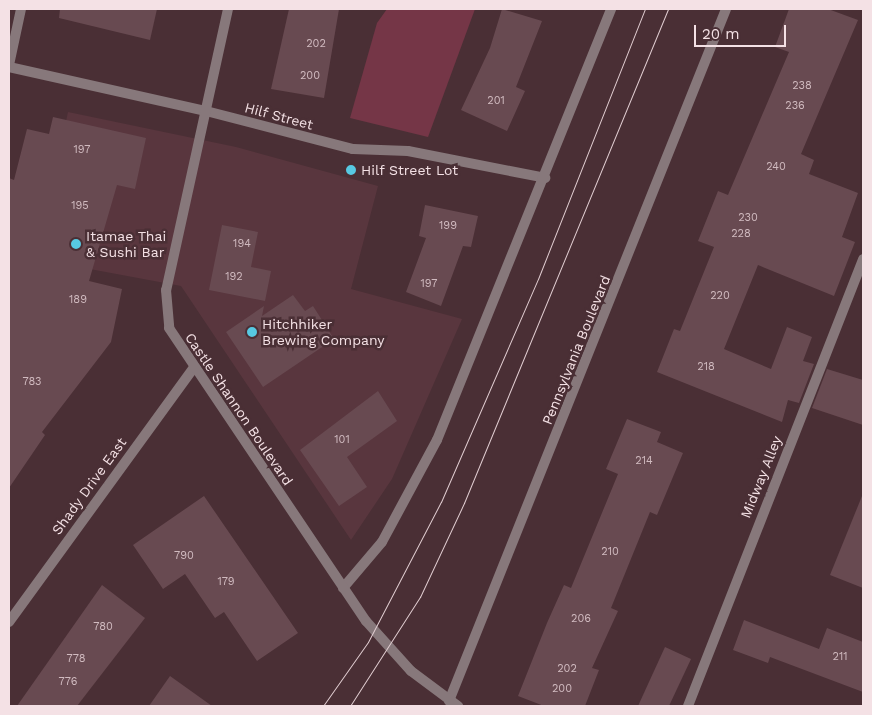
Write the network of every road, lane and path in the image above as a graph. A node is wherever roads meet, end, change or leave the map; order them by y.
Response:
1 (21, 9) edge
2 (228, 9) edge
3 (611, 9) edge
4 (726, 9) edge
5 (9, 66) edge
6 (206, 110) junction
7 (545, 178) junction
8 (863, 259) edge
9 (193, 369) junction
10 (343, 588) junction
11 (9, 622) edge
12 (454, 704) edge
13 (688, 706) edge

1 - 5 street
2 - 6 street, Castle Shannon Boulevard
3 - 7 street
4 - 12 street, Pennsylvania Boulevard
5 - 6 street, Hilf Street
6 - 7 street, Hilf Street
6 - 9 street, Castle Shannon Boulevard
7 - 10 street
8 - 13 street, Midway Alley
9 - 10 street, Castle Shannon Boulevard
9 - 11 street, Shady Drive East
10 - 12 street, Castle Shannon Boulevard

